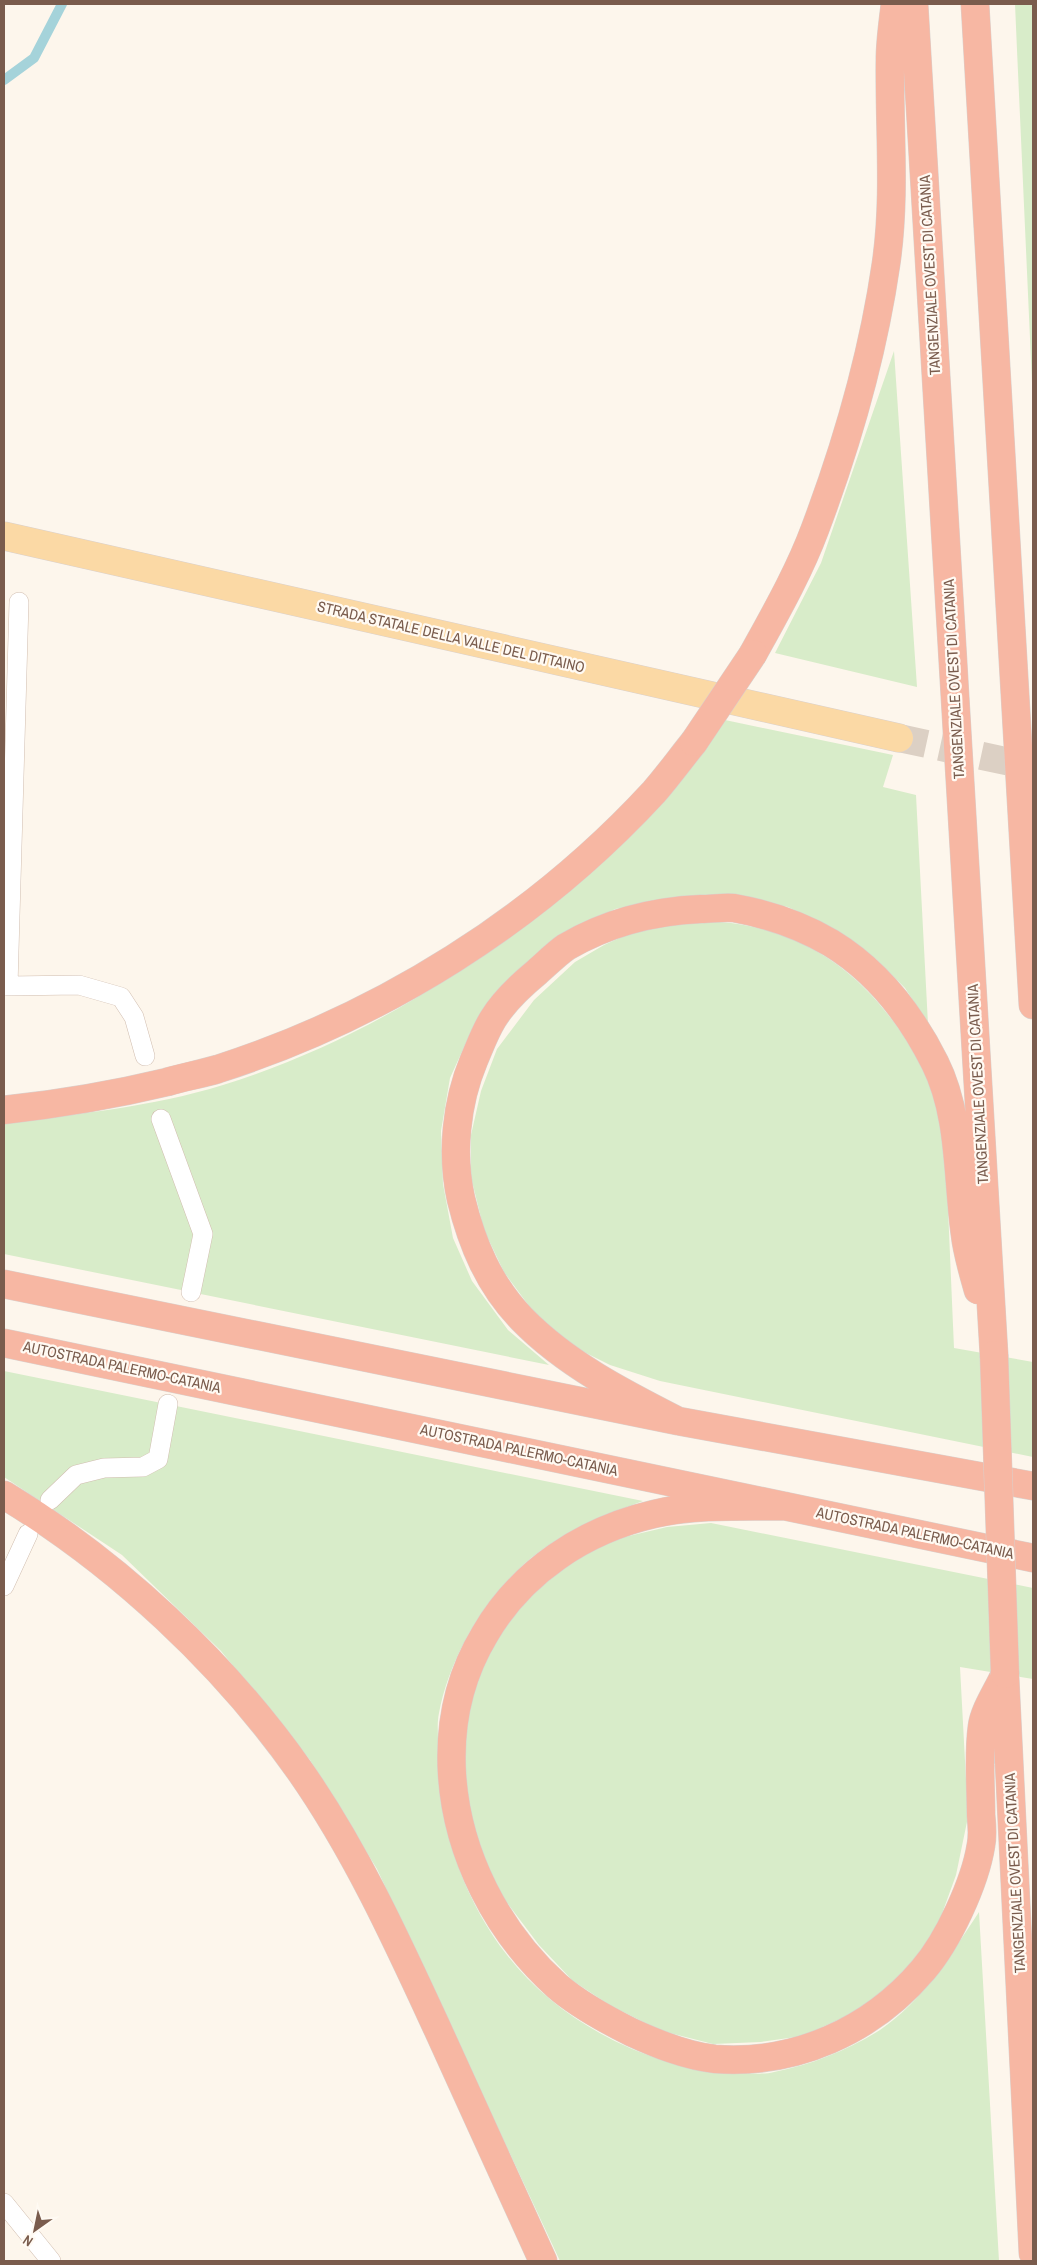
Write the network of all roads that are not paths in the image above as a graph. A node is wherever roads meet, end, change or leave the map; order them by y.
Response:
1 (894, 4) edge
2 (914, 4) edge
3 (975, 4) edge
4 (4, 536) edge
5 (19, 602) dead end
6 (899, 738) tunnel mouth
7 (1033, 1005) edge
8 (145, 1056) dead end
9 (4, 1110) edge
10 (160, 1119) dead end
11 (4, 1284) edge
12 (191, 1292) dead end
13 (4, 1343) edge
14 (994, 1355) junction
15 (168, 1404) dead end
16 (678, 1421) junction
17 (1033, 1486) edge
18 (4, 1494) edge
19 (50, 1500) dead end
20 (786, 1506) junction
21 (28, 1534) dead end
22 (1033, 1558) edge
23 (4, 1586) edge
24 (1005, 1674) junction
25 (4, 2203) edge
26 (1033, 2253) edge
27 (52, 2261) edge
28 (543, 2261) edge

1 - 9 highway, bridge
2 - 14 highway, TANGENZIALE OVEST DI CATANIA
3 - 7 highway
4 - 6 main road, STRADA STATALE DELLA VALLE DEL DITTAINO
5 - 8 lane
10 - 12 lane
11 - 16 highway
13 - 20 highway, AUTOSTRADA PALERMO-CATANIA
14 - 16 highway
14 - 24 highway, TANGENZIALE OVEST DI CATANIA, bridge
15 - 19 lane
16 - 17 highway
18 - 28 highway
20 - 22 highway, AUTOSTRADA PALERMO-CATANIA
20 - 24 highway
21 - 23 lane
24 - 26 highway, TANGENZIALE OVEST DI CATANIA
25 - 27 lane

